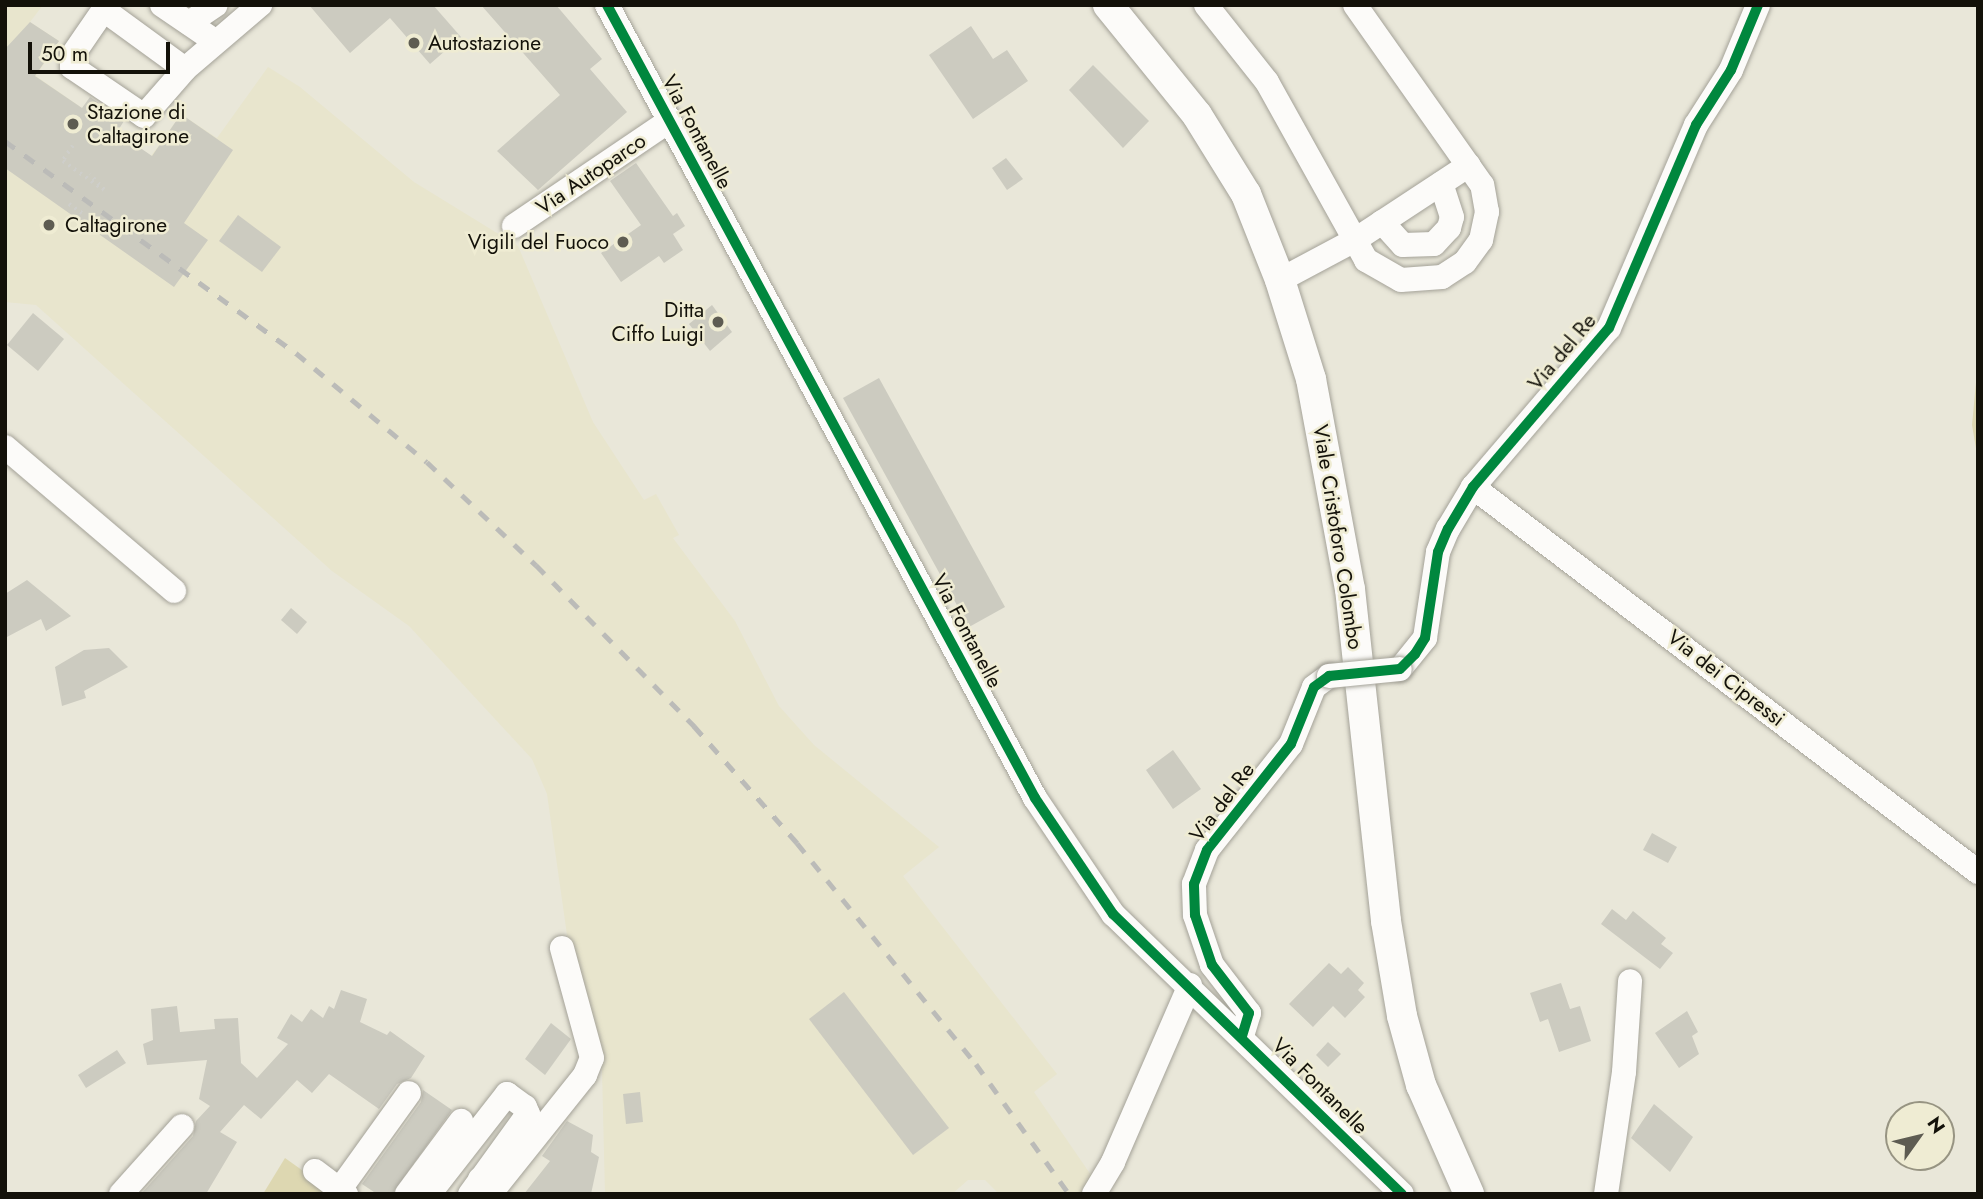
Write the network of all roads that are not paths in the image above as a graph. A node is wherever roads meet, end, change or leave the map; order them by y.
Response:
1 (162, 5) edge
2 (216, 5) edge
3 (260, 5) edge
4 (607, 5) edge
5 (1108, 5) edge
6 (1206, 5) edge
7 (1355, 5) edge
8 (1758, 5) edge
9 (105, 8) edge
10 (189, 23) junction
11 (215, 42) junction
12 (185, 69) junction
13 (669, 121) junction
14 (1469, 165) junction
15 (1441, 184) junction
16 (1382, 222) junction
17 (514, 226) dead end
18 (1355, 240) junction
19 (1280, 280) junction
20 (5, 447) edge
21 (1474, 487) junction
22 (174, 591) dead end
23 (1978, 872) edge
24 (562, 948) dead end
25 (1630, 981) dead end
26 (1190, 985) junction
27 (1242, 1036) junction
28 (409, 1093) dead end
29 (461, 1121) dead end
30 (182, 1126) dead end
31 (315, 1171) dead end
32 (475, 1186) edge
33 (1096, 1190) edge
34 (343, 1191) edge
35 (121, 1194) edge
36 (407, 1194) edge
37 (429, 1194) edge
38 (1402, 1194) edge
39 (1469, 1194) edge
40 (1606, 1194) edge

1 - 10 street
2 - 10 street
3 - 11 street
4 - 13 street, Via Fontanelle
5 - 19 main road, Viale Cristoforo Colombo
6 - 18 street
7 - 14 street
8 - 21 street, Via del Re
9 - 12 street
9 - 12 street
10 - 11 street
11 - 12 street
13 - 17 street, Via Autoparco
13 - 26 street, Via Fontanelle
14 - 15 street
14 - 18 street
15 - 16 street
15 - 16 street
16 - 18 street
18 - 19 street
19 - 39 main road, Viale Cristoforo Colombo
20 - 22 street
21 - 23 street, Via dei Cipressi
21 - 27 street, Via del Re, bridge
24 - 32 street
25 - 40 street
26 - 27 street, Via Fontanelle
26 - 33 street
27 - 38 street, Via Fontanelle
28 - 34 street
29 - 36 street
30 - 35 street
31 - 34 street
32 - 37 street

